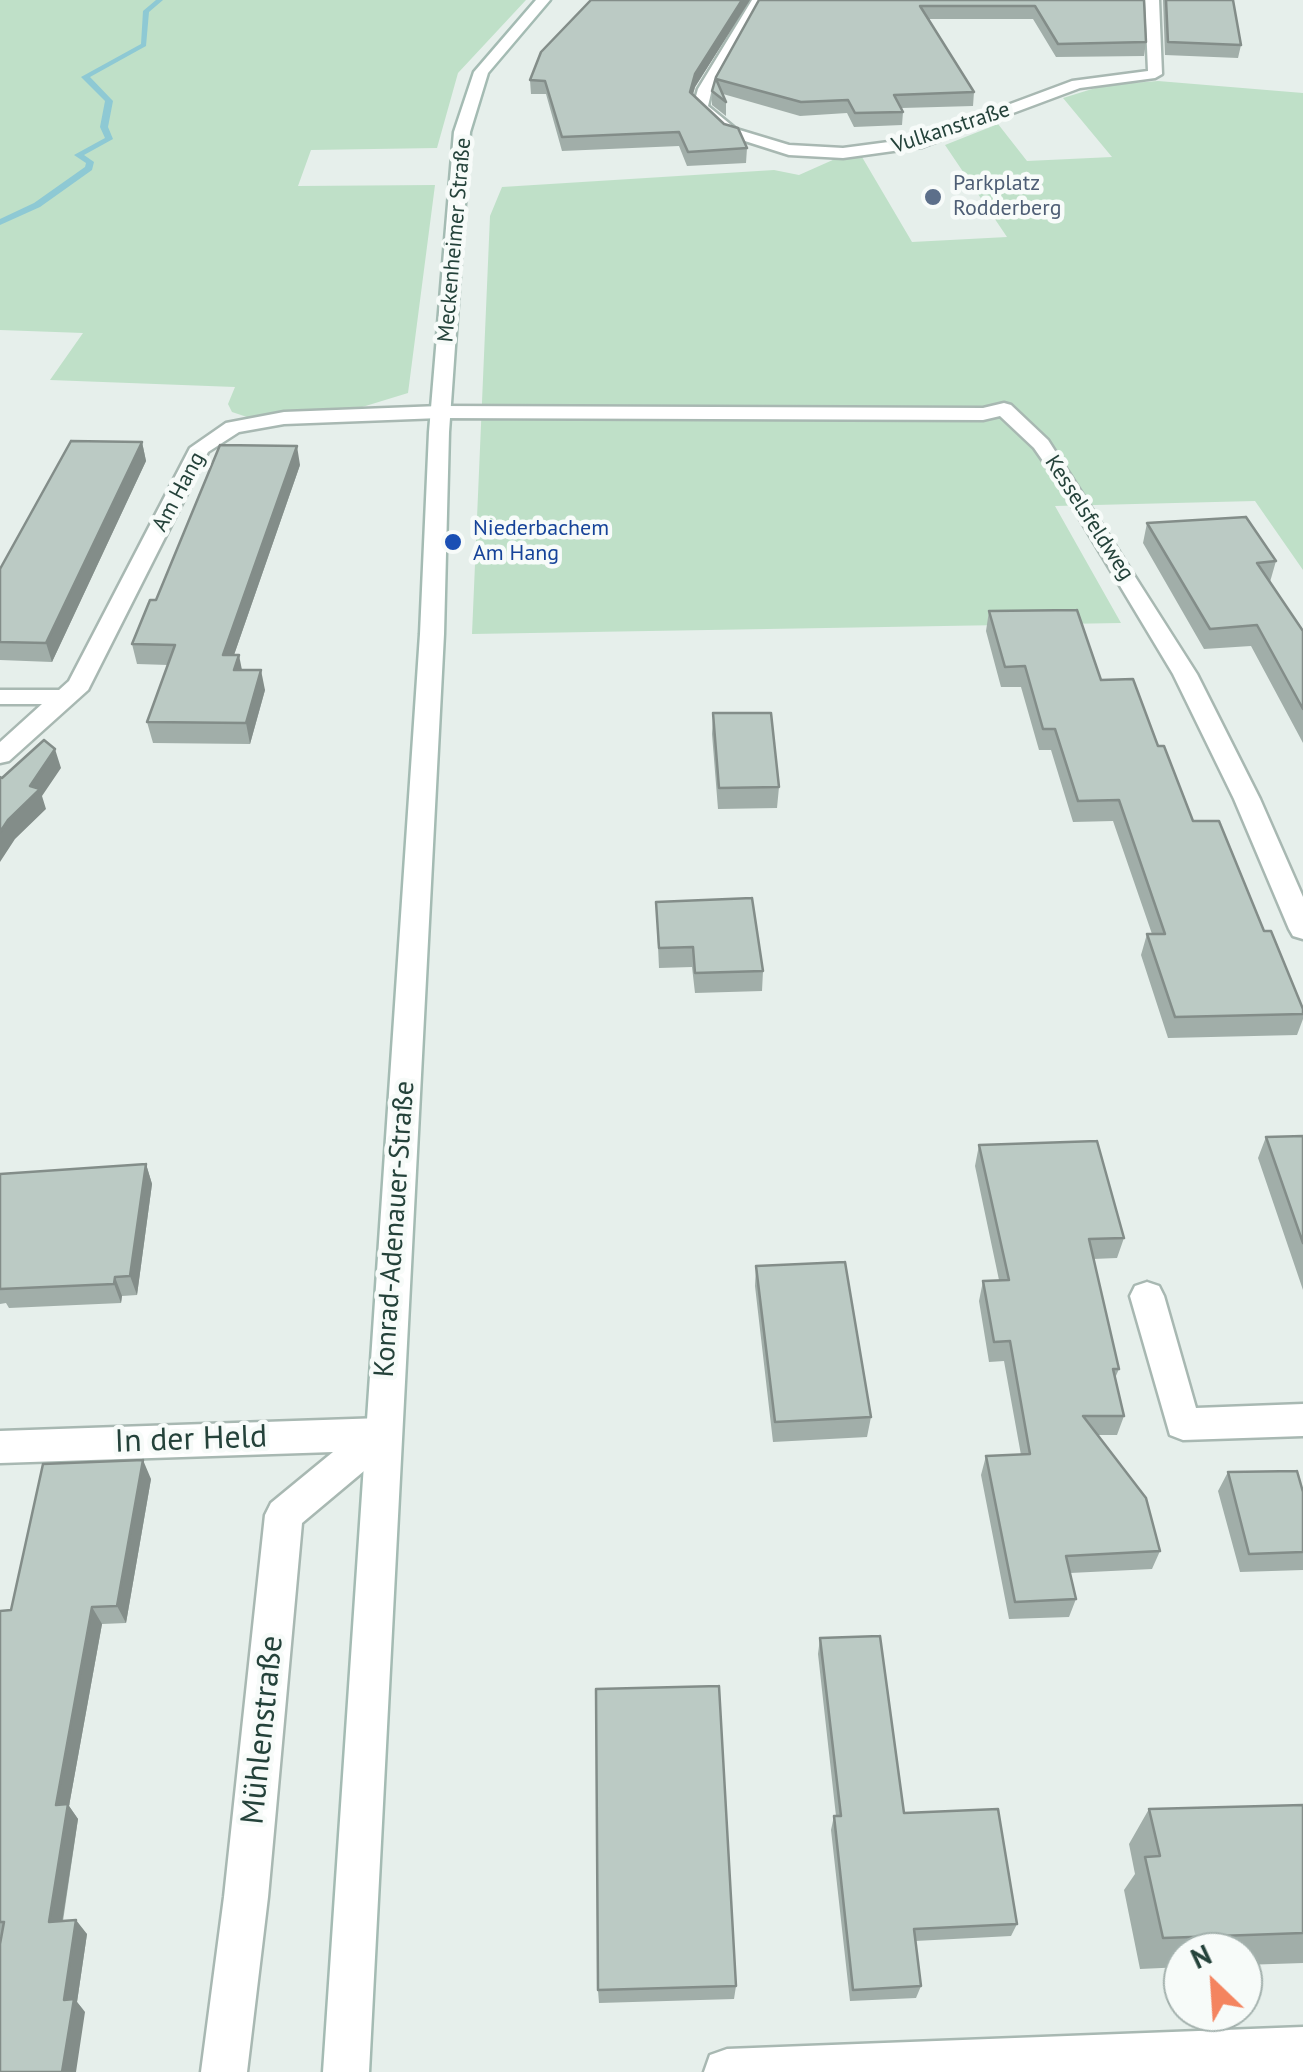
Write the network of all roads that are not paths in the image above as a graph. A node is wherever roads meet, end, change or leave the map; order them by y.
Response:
1 (543, 0) edge
2 (760, 0) edge
3 (1152, 0) edge
4 (441, 399) junction
5 (66, 697) junction
6 (0, 698) edge
7 (0, 754) edge
8 (1303, 929) edge
9 (1147, 1296) dead end
10 (1303, 1420) edge
11 (382, 1434) junction
12 (0, 1446) edge
13 (1303, 2050) edge
14 (224, 2072) edge
15 (346, 2072) edge
16 (726, 2072) edge

1 - 4 street, Meckenheimer Straße
2 - 3 street, Vulkanstraße
4 - 5 street, Am Hang
4 - 8 street, Kesselsfeldweg
4 - 11 street, Konrad-Adenauer-Straße
5 - 6 street
5 - 7 street, Am Hang
9 - 10 street
11 - 12 street, In der Held
11 - 14 street, Mühlenstraße
11 - 15 street, Konrad-Adenauer-Straße
13 - 16 street

